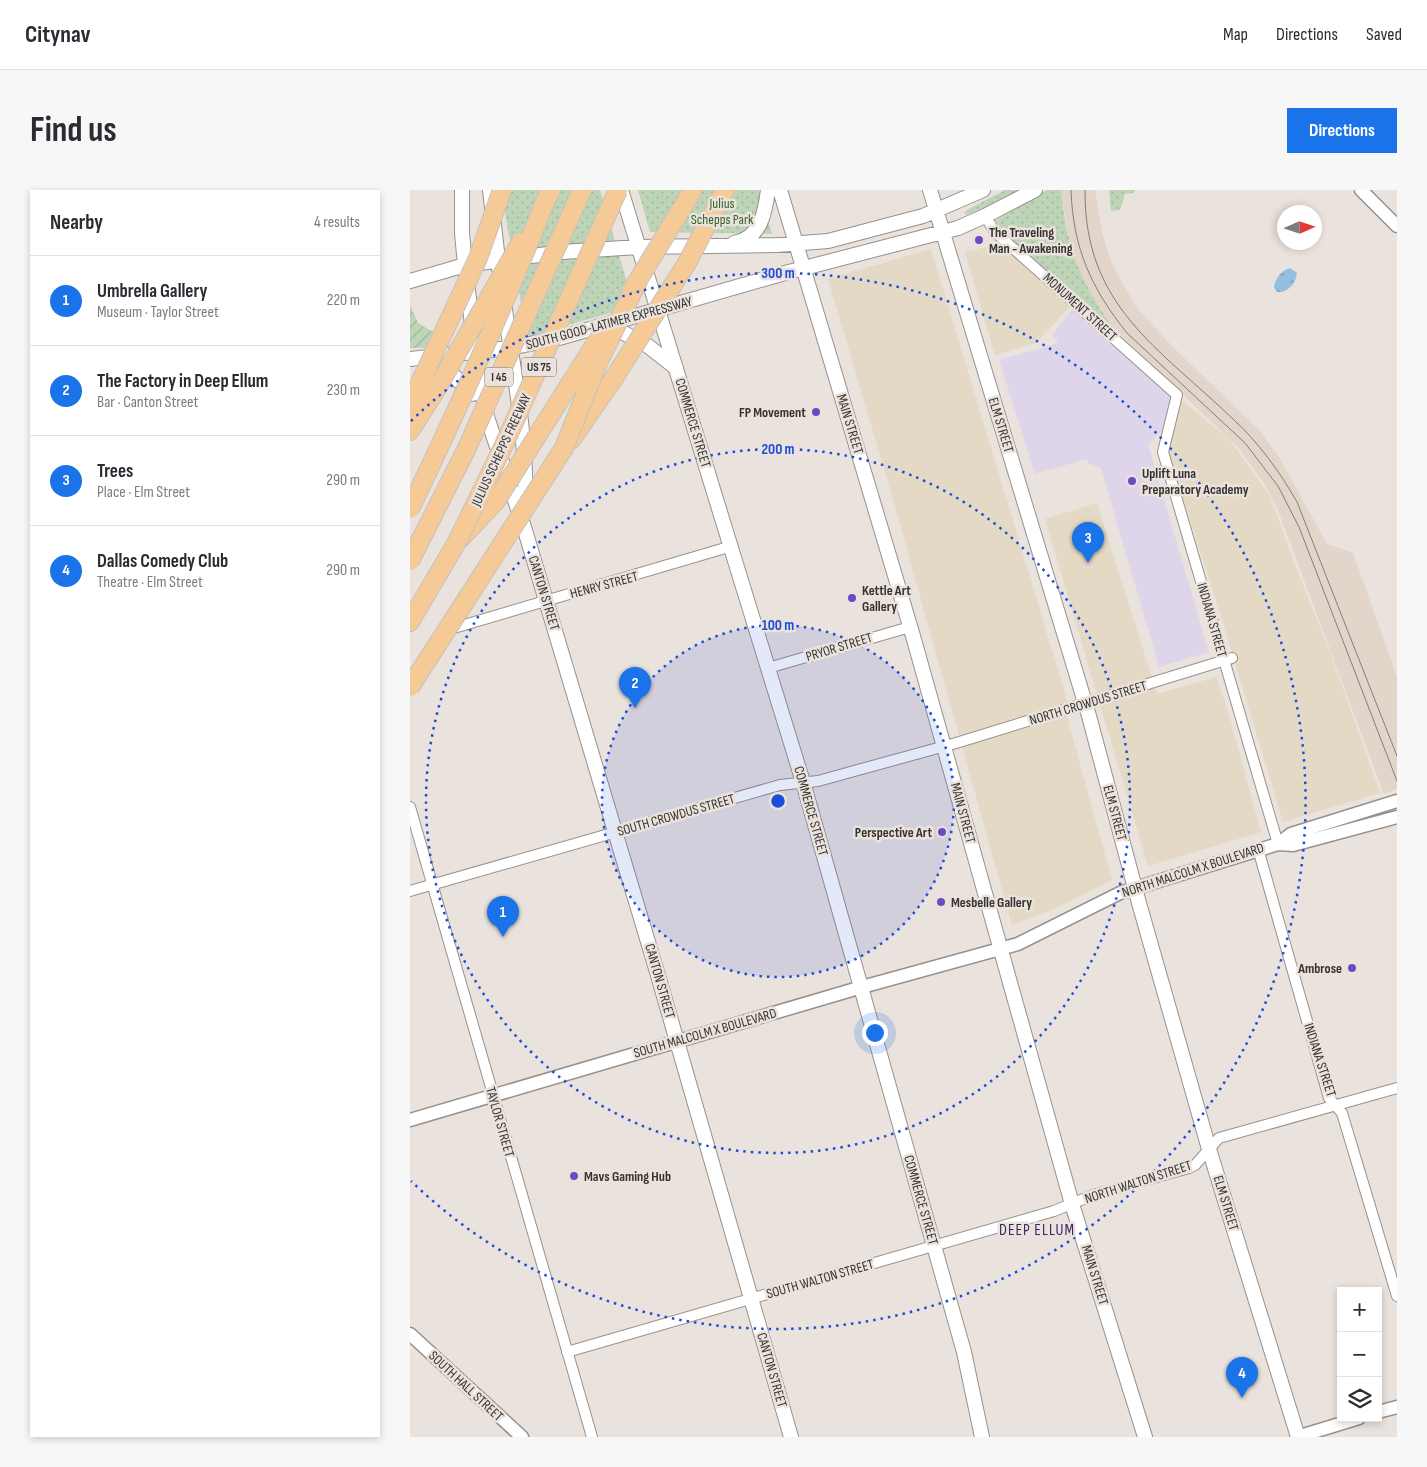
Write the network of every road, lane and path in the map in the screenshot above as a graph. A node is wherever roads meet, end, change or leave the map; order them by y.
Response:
1 (462, 190) edge
2 (490, 190) edge
3 (502, 190) edge
4 (582, 190) edge
5 (619, 190) edge
6 (692, 190) edge
7 (725, 190) edge
8 (768, 190) edge
9 (780, 190) edge
10 (930, 190) edge
11 (984, 190) edge
12 (1035, 190) edge
13 (1362, 190) edge
14 (547, 197) edge
15 (937, 211) junction
16 (985, 216) junction
17 (1397, 226) edge
18 (943, 232) junction
19 (797, 244) junction
20 (714, 246) junction
21 (638, 247) junction
22 (498, 261) junction
23 (465, 265) junction
24 (804, 268) junction
25 (410, 281) edge
26 (638, 281) junction
27 (658, 311) junction
28 (609, 325) junction
29 (559, 338) junction
30 (510, 348) junction
31 (475, 353) junction
32 (435, 358) junction
33 (410, 359) edge
34 (676, 368) junction
35 (1177, 395) joint
36 (410, 406) edge
37 (485, 409) junction
38 (520, 420) junction
39 (410, 431) edge
40 (564, 448) junction
41 (410, 509) edge
42 (524, 527) junction
43 (457, 542) junction
44 (732, 546) junction
45 (410, 561) edge
46 (546, 601) junction
47 (410, 622) edge
48 (910, 626) junction
49 (1228, 659) junction
50 (768, 668) junction
51 (410, 675) edge
52 (410, 687) edge
53 (1085, 704) junction
54 (944, 746) junction
55 (803, 782) junction
56 (1397, 800) edge
57 (410, 807) edge
58 (1350, 815) junction
59 (1397, 818) edge
60 (1355, 830) junction
61 (616, 832) junction
62 (1278, 844) junction
63 (1258, 849) junction
64 (433, 884) junction
65 (1135, 888) junction
66 (410, 891) edge
67 (1000, 949) junction
68 (862, 987) junction
69 (677, 1042) junction
70 (1397, 1088) edge
71 (492, 1096) junction
72 (1336, 1105) junction
73 (410, 1120) edge
74 (1209, 1149) junction
75 (1072, 1204) junction
76 (934, 1245) junction
77 (1397, 1296) edge
78 (751, 1299) junction
79 (410, 1334) edge
80 (567, 1352) junction
81 (1397, 1407) edge
82 (1382, 1411) edge
83 (1346, 1422) edge
84 (522, 1437) edge
85 (592, 1437) edge
86 (791, 1437) edge
87 (982, 1437) edge
88 (1146, 1437) edge
89 (1298, 1437) edge

1 - 23 main road, CANTON STREET
2 - 22 main road, CANTON STREET
3 - 36 highway, bridge
4 - 45 highway, I 45, bridge
5 - 21 main road, COMMERCE STREET
5 - 43 highway, JULIUS SCHEPPS FREEWAY / US 75, bridge
6 - 26 highway, bridge
7 - 40 highway, bridge
8 - 20 main road
9 - 19 main road, MAIN STREET
10 - 15 main road, ELM STREET
11 - 15 main road
12 - 16 main road, SOUTH GOOD-LATIMER EXPRESSWAY
13 - 17 street
14 - 39 highway, bridge
14 - 41 highway, bridge
15 - 18 main road, ELM STREET
15 - 19 main road
16 - 18 main road, SOUTH GOOD-LATIMER EXPRESSWAY
16 - 35 street, MONUMENT STREET
18 - 24 main road, SOUTH GOOD-LATIMER EXPRESSWAY
18 - 53 main road, ELM STREET
19 - 20 main road
19 - 24 main road, MAIN STREET
20 - 21 main road
21 - 22 main road
21 - 27 main road, COMMERCE STREET
22 - 23 main road
22 - 30 main road, CANTON STREET
23 - 25 main road
23 - 31 main road, CANTON STREET
24 - 27 main road, SOUTH GOOD-LATIMER EXPRESSWAY
24 - 48 main road, MAIN STREET
26 - 40 highway, bridge
26 - 43 highway, bridge
27 - 28 main road, SOUTH GOOD-LATIMER EXPRESSWAY
27 - 34 main road, COMMERCE STREET
28 - 29 main road, SOUTH GOOD-LATIMER EXPRESSWAY
28 - 34 main road
29 - 30 main road, SOUTH GOOD-LATIMER EXPRESSWAY
29 - 38 main road
30 - 31 main road, SOUTH GOOD-LATIMER EXPRESSWAY
30 - 38 main road, CANTON STREET
31 - 32 main road, SOUTH GOOD-LATIMER EXPRESSWAY
31 - 37 main road, CANTON STREET
32 - 33 main road, SOUTH GOOD-LATIMER EXPRESSWAY
32 - 37 main road
34 - 44 main road, COMMERCE STREET
35 - 49 street, INDIANA STREET
37 - 42 main road, CANTON STREET
38 - 42 main road, CANTON STREET
40 - 52 highway, bridge
42 - 46 main road, CANTON STREET
43 - 47 highway, JULIUS SCHEPPS FREEWAY / US 75
44 - 46 street, HENRY STREET
44 - 50 main road, COMMERCE STREET
46 - 51 street, HENRY STREET
46 - 61 main road, CANTON STREET
48 - 50 street, PRYOR STREET
48 - 54 main road, MAIN STREET
49 - 53 street, NORTH CROWDUS STREET
49 - 62 street, INDIANA STREET
50 - 55 main road, COMMERCE STREET
53 - 54 street, NORTH CROWDUS STREET
53 - 65 main road, ELM STREET
54 - 55 street, SOUTH CROWDUS STREET
54 - 67 main road, MAIN STREET
55 - 61 street, SOUTH CROWDUS STREET
55 - 68 main road, COMMERCE STREET
56 - 58 street, NORTH MALCOLM X BOULEVARD
57 - 64 street, TAYLOR STREET
58 - 60 street
58 - 62 street, NORTH MALCOLM X BOULEVARD
59 - 60 street, NORTH MALCOLM X BOULEVARD
60 - 62 street, NORTH MALCOLM X BOULEVARD
61 - 64 street, SOUTH CROWDUS STREET
61 - 69 main road, CANTON STREET
62 - 63 street, NORTH MALCOLM X BOULEVARD
63 - 65 street, NORTH MALCOLM X BOULEVARD
63 - 72 street, INDIANA STREET
64 - 66 street, SOUTH CROWDUS STREET
64 - 71 street, TAYLOR STREET
65 - 67 street, NORTH MALCOLM X BOULEVARD
65 - 74 main road, ELM STREET
67 - 68 street, SOUTH MALCOLM X BOULEVARD
67 - 75 main road, MAIN STREET
68 - 69 street, SOUTH MALCOLM X BOULEVARD
68 - 76 main road, COMMERCE STREET
69 - 71 street, SOUTH MALCOLM X BOULEVARD
69 - 78 main road, CANTON STREET
70 - 72 street, NORTH WALTON STREET
71 - 73 street, SOUTH MALCOLM X BOULEVARD
71 - 80 street, TAYLOR STREET
72 - 74 street, NORTH WALTON STREET
72 - 77 street, INDIANA STREET
74 - 75 street, NORTH WALTON STREET
74 - 89 main road, ELM STREET
75 - 76 street, SOUTH WALTON STREET
75 - 88 main road, MAIN STREET
76 - 78 street, SOUTH WALTON STREET
76 - 87 main road, COMMERCE STREET
78 - 80 street, SOUTH WALTON STREET
78 - 86 main road, CANTON STREET
79 - 84 street, SOUTH HALL STREET
80 - 85 street, TAYLOR STREET
81 - 82 street
83 - 89 street

